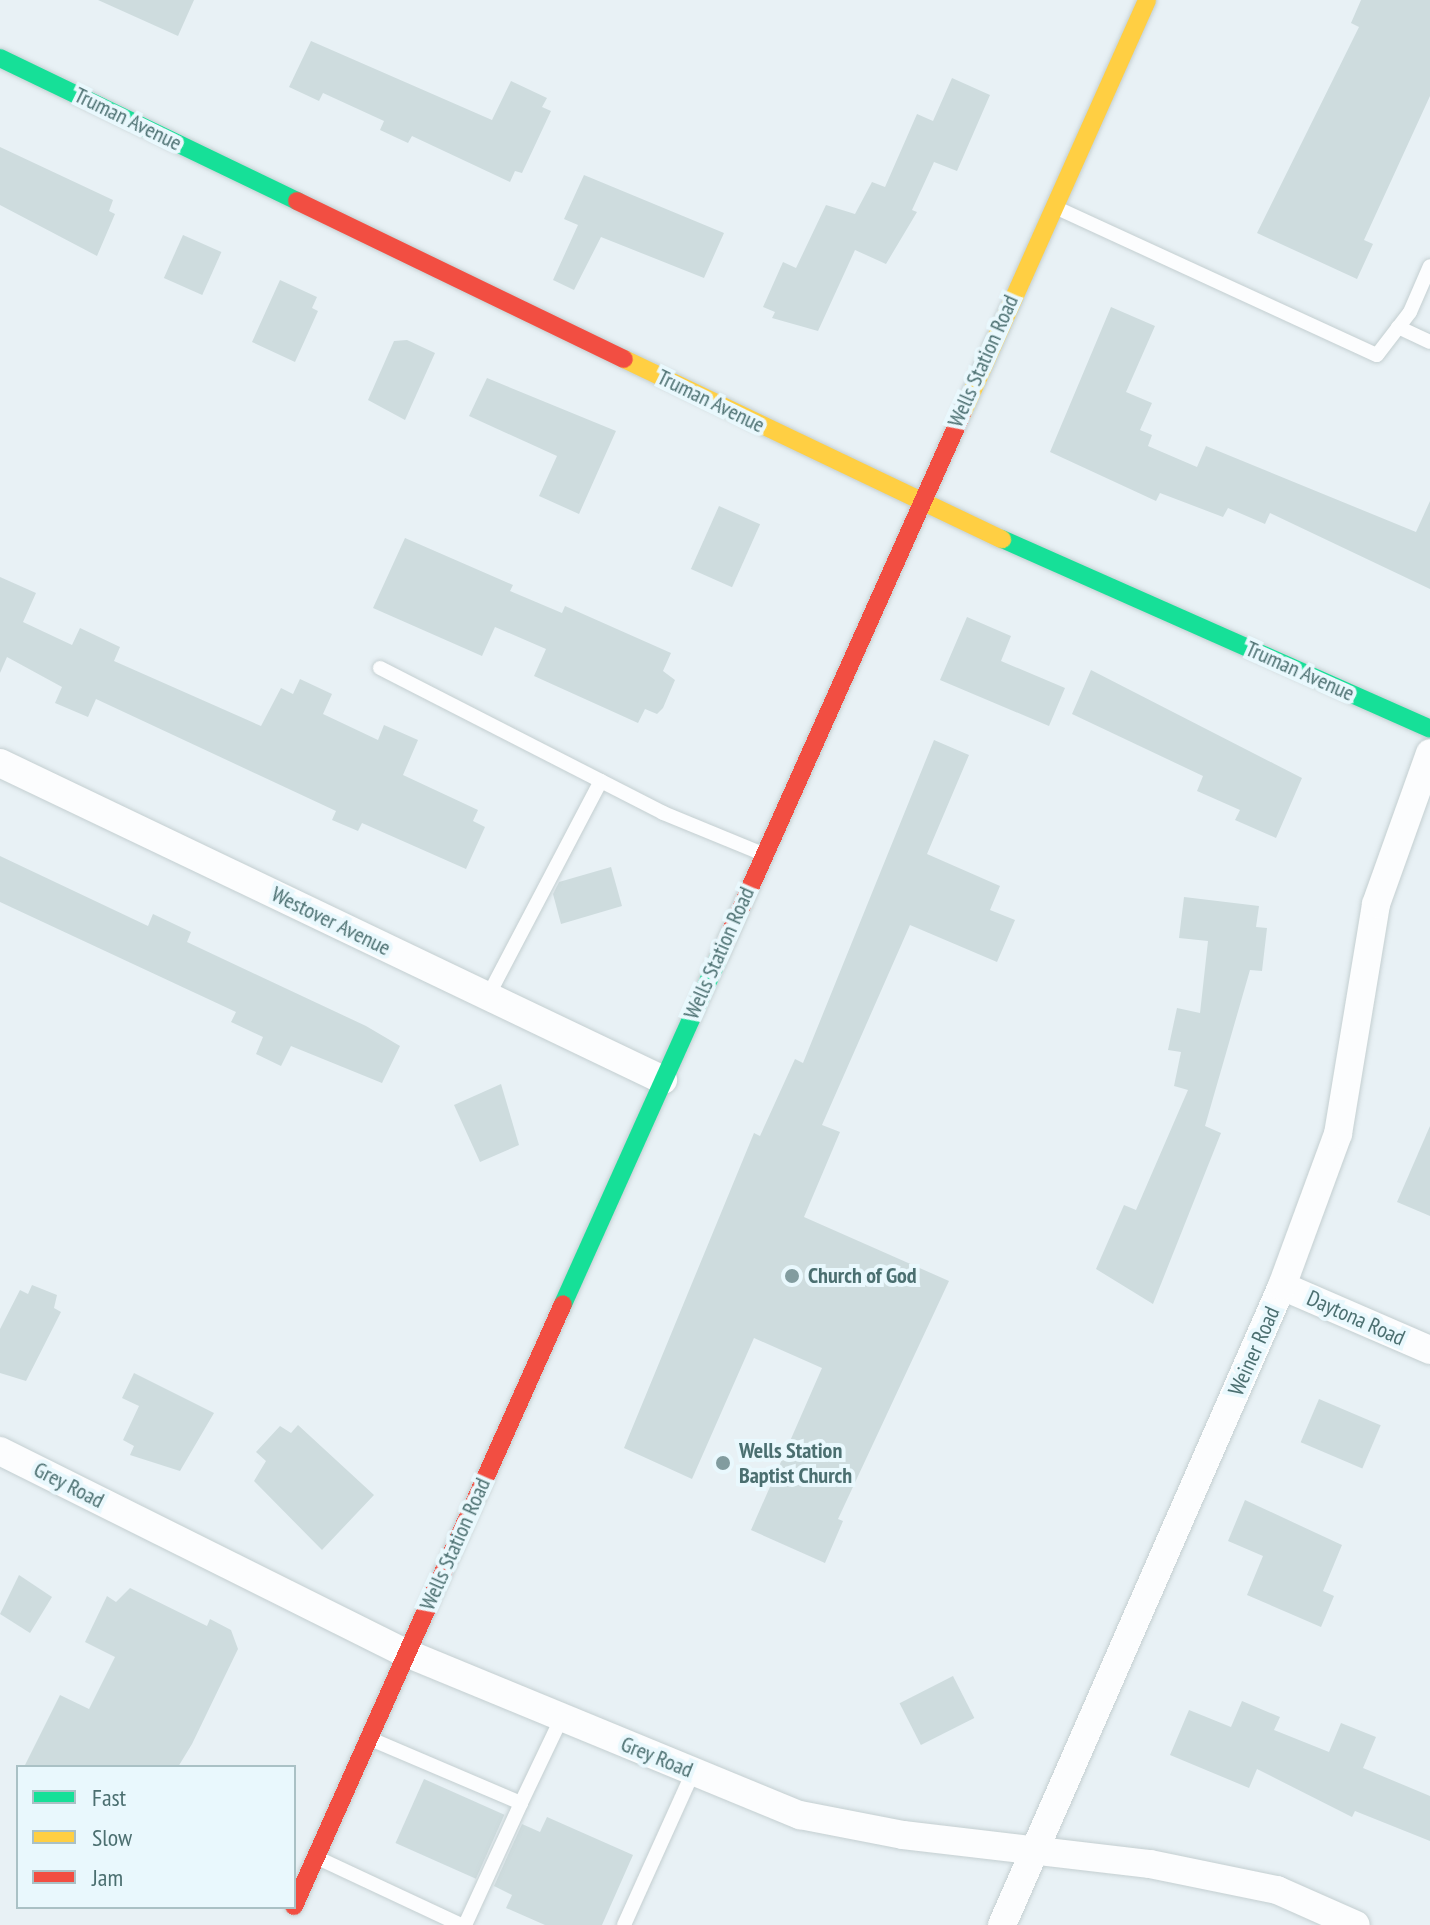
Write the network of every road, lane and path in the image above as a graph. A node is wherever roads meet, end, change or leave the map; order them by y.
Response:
1 (1147, 0) edge
2 (0, 58) edge
3 (1053, 206) junction
4 (1430, 266) edge
5 (1398, 327) junction
6 (1430, 342) edge
7 (920, 502) junction
8 (380, 668) dead end
9 (1430, 729) edge
10 (1430, 753) edge
11 (0, 763) edge
12 (601, 781) junction
13 (763, 854) junction
14 (488, 996) junction
15 (663, 1080) junction
16 (1282, 1286) junction
17 (1430, 1350) edge
18 (0, 1451) edge
19 (406, 1653) junction
20 (562, 1717) junction
21 (368, 1738) junction
22 (693, 1772) junction
23 (521, 1803) junction
24 (1036, 1852) junction
25 (316, 1857) junction
26 (296, 1902) edge
27 (463, 1925) edge
28 (624, 1925) edge
29 (1002, 1925) edge
30 (1356, 1925) edge

1 - 3 street, Wells Station Road
2 - 7 street, Truman Avenue
3 - 5 lane
3 - 7 street, Wells Station Road
4 - 5 lane
5 - 6 lane
7 - 9 street, Truman Avenue
7 - 13 street, Wells Station Road
8 - 12 lane
10 - 16 street, Weiner Road
11 - 14 street, Westover Avenue
12 - 13 lane
12 - 14 lane
13 - 15 street, Wells Station Road
14 - 15 street, Westover Avenue
15 - 19 street, Wells Station Road
16 - 17 street, Daytona Road
16 - 24 street, Weiner Road
18 - 19 street, Grey Road
19 - 20 street, Grey Road
19 - 21 street, Wells Station Road
20 - 22 street, Grey Road
20 - 23 lane
21 - 23 lane
21 - 25 street, Wells Station Road
22 - 24 street, Grey Road
22 - 28 lane
23 - 27 lane
24 - 29 street, Weiner Road
24 - 30 street, Grey Road
25 - 26 street, Wells Station Road
25 - 27 lane

